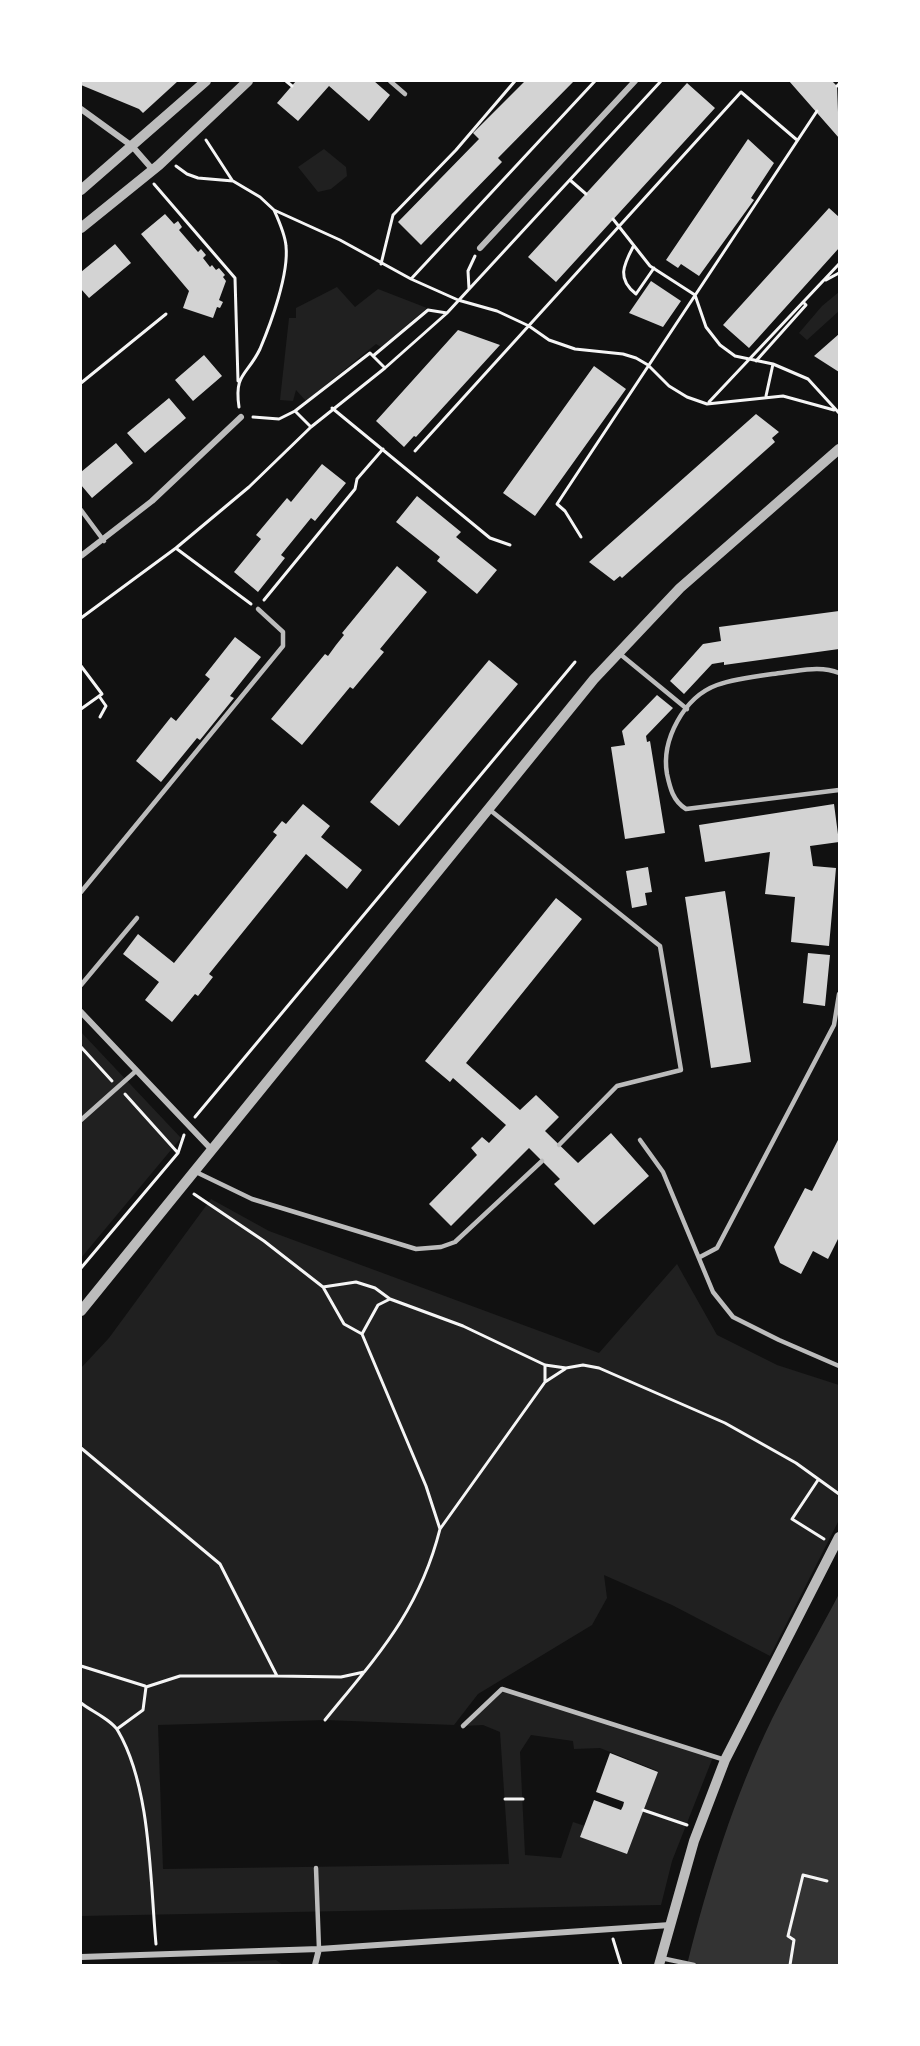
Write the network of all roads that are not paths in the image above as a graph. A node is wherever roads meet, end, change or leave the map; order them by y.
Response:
1 (206, 81) edge
2 (248, 81) edge
3 (390, 81) edge
4 (635, 81) edge
5 (405, 94) dead end
6 (81, 109) edge
7 (132, 146) junction
8 (150, 173) junction
9 (81, 190) edge
10 (81, 228) edge
11 (480, 248) road end
12 (241, 417) road end
13 (839, 449) edge
14 (81, 510) edge
15 (104, 541) junction
16 (81, 556) edge
17 (258, 609) road end
18 (617, 652) junction
19 (839, 673) edge
20 (687, 709) junction
21 (839, 790) edge
22 (488, 809) junction
23 (81, 892) edge
24 (137, 918) dead end
25 (81, 985) edge
26 (839, 994) edge
27 (81, 1012) edge
28 (136, 1071) junction
29 (81, 1120) edge
30 (640, 1140) dead end
31 (559, 1145) dead end
32 (213, 1150) junction
33 (542, 1161) dead end
34 (196, 1172) junction
35 (700, 1257) junction
36 (81, 1311) edge
37 (839, 1366) edge
38 (839, 1537) edge
39 (463, 1726) dead end
40 (725, 1760) junction
41 (316, 1868) dead end
42 (671, 1924) junction
43 (319, 1949) junction
44 (81, 1957) edge
45 (660, 1961) edge
46 (315, 1965) edge
47 (694, 1965) edge

1 - 7 street
2 - 8 street
3 - 5 lane
4 - 11 street
6 - 7 street
7 - 8 street
7 - 9 street
8 - 10 street
12 - 15 street
13 - 18 street
14 - 15 lane
15 - 16 street
17 - 23 lane
18 - 20 lane
18 - 22 street
19 - 20 lane
20 - 21 lane
22 - 31 lane
22 - 32 street
24 - 25 lane
26 - 35 lane
27 - 28 street
28 - 29 lane
28 - 32 street
30 - 35 lane
32 - 34 street
33 - 34 lane
34 - 36 street
35 - 37 lane
38 - 40 street
39 - 40 lane
40 - 42 street
41 - 43 lane
42 - 43 street
42 - 45 street
43 - 44 street
43 - 46 street
45 - 47 lane

